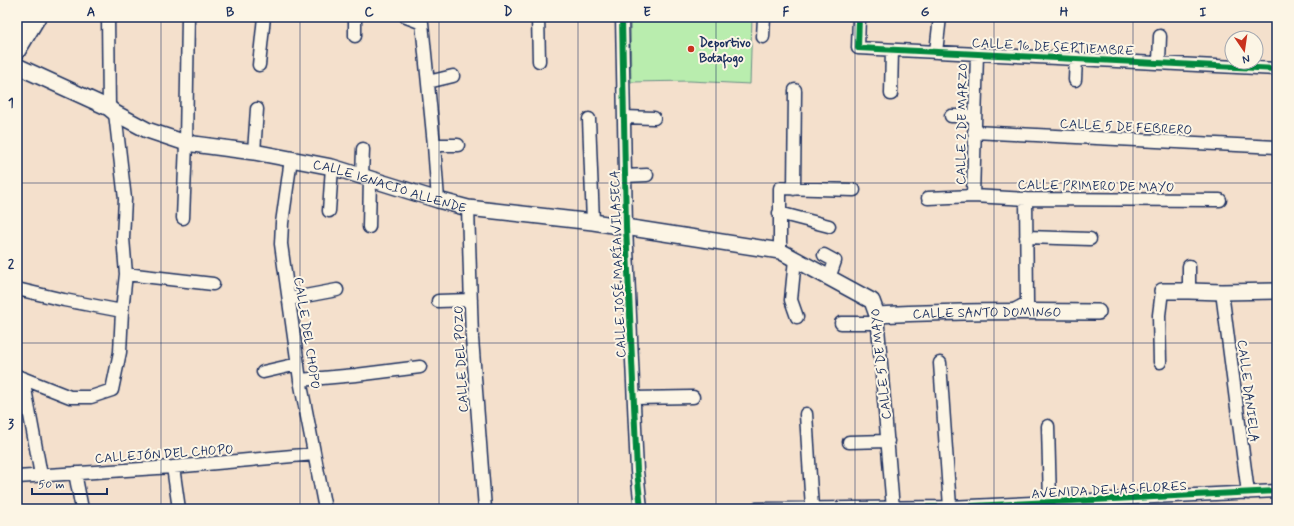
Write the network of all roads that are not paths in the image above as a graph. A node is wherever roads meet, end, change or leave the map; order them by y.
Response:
1 (23, 17) edge
2 (38, 17) edge
3 (108, 17) edge
4 (188, 17) edge
5 (264, 17) edge
6 (355, 17) edge
7 (406, 17) edge
8 (538, 17) edge
9 (622, 17) edge
10 (764, 17) edge
11 (859, 17) edge
12 (940, 17) edge
13 (17, 28) edge
14 (355, 36) dead end
15 (1160, 36) dead end
16 (763, 37) dead end
17 (892, 50) junction
18 (17, 52) edge
19 (936, 52) junction
20 (977, 53) junction
21 (1076, 58) junction
22 (539, 61) dead end
23 (1159, 62) junction
24 (259, 65) dead end
25 (17, 66) edge
26 (1277, 69) edge
27 (452, 76) dead end
28 (1075, 80) dead end
29 (428, 82) junction
30 (795, 90) dead end
31 (891, 94) dead end
32 (257, 109) dead end
33 (112, 111) junction
34 (952, 116) dead end
35 (975, 116) junction
36 (624, 118) junction
37 (654, 118) dead end
38 (589, 119) dead end
39 (974, 132) junction
40 (186, 143) junction
41 (434, 145) junction
42 (458, 145) dead end
43 (1277, 147) edge
44 (363, 149) dead end
45 (254, 152) junction
46 (291, 159) junction
47 (332, 167) junction
48 (647, 175) dead end
49 (625, 176) junction
50 (366, 177) junction
51 (794, 189) junction
52 (854, 190) dead end
53 (973, 196) junction
54 (928, 198) dead end
55 (1026, 199) junction
56 (438, 200) junction
57 (1220, 200) dead end
58 (468, 208) junction
59 (329, 210) dead end
60 (779, 213) junction
61 (183, 218) dead end
62 (593, 222) junction
63 (829, 226) dead end
64 (368, 227) dead end
65 (626, 227) junction
66 (1026, 237) junction
67 (1090, 239) dead end
68 (780, 251) junction
69 (824, 255) dead end
70 (795, 259) junction
71 (1189, 266) dead end
72 (126, 274) junction
73 (830, 278) junction
74 (213, 284) dead end
75 (17, 289) edge
76 (337, 290) dead end
77 (1162, 291) joint
78 (1189, 291) junction
79 (1277, 291) edge
80 (1222, 292) junction
81 (289, 299) junction
82 (471, 300) junction
83 (438, 301) dead end
84 (122, 311) junction
85 (1012, 311) junction
86 (1098, 312) dead end
87 (797, 317) dead end
88 (877, 319) junction
89 (841, 323) dead end
90 (1160, 362) dead end
91 (940, 363) dead end
92 (298, 364) junction
93 (420, 367) dead end
94 (263, 372) dead end
95 (20, 377) edge
96 (300, 380) junction
97 (693, 397) dead end
98 (634, 398) junction
99 (806, 414) dead end
100 (1048, 426) dead end
101 (888, 441) junction
102 (849, 442) dead end
103 (314, 454) junction
104 (173, 467) junction
105 (75, 473) junction
106 (40, 475) junction
107 (17, 477) edge
108 (1277, 491) edge
109 (1248, 493) junction
110 (1050, 502) junction
111 (950, 507) junction
112 (812, 508) edge
113 (893, 508) edge
114 (82, 509) edge
115 (179, 509) edge
116 (325, 509) edge
117 (484, 509) edge
118 (641, 509) edge
119 (756, 509) edge
120 (793, 509) edge

1 - 13 main road
2 - 18 main road
3 - 33 street
4 - 40 street
5 - 24 street
6 - 14 street
7 - 29 street
8 - 22 street
9 - 36 street, CALLE JOSÉ MARÍA VILASECA
10 - 16 street
11 - 17 street, CALLE 16 DE SEPTIEMBRE
12 - 19 street
15 - 23 street
17 - 19 street, CALLE 16 DE SEPTIEMBRE
17 - 31 street
19 - 20 street, CALLE 16 DE SEPTIEMBRE
20 - 21 street, CALLE 16 DE SEPTIEMBRE
20 - 35 street, CALLE 2 DE MARZO
21 - 23 street, CALLE 16 DE SEPTIEMBRE
21 - 28 street
23 - 26 street, CALLE 16 DE SEPTIEMBRE
25 - 33 main road, CALLE IGNACIO ALLENDE
27 - 29 street
29 - 41 street
30 - 51 street
32 - 45 street
33 - 40 main road, CALLE IGNACIO ALLENDE
33 - 72 street
34 - 35 street
35 - 39 street, CALLE 2 DE MARZO
36 - 37 street
36 - 49 street, CALLE JOSÉ MARÍA VILASECA
38 - 62 street
39 - 43 street, CALLE 5 DE FEBRERO
39 - 53 street, CALLE 2 DE MARZO
40 - 45 main road, CALLE IGNACIO ALLENDE
40 - 61 street
41 - 42 street
41 - 56 street
44 - 50 street
45 - 46 main road, CALLE IGNACIO ALLENDE
46 - 47 main road, CALLE IGNACIO ALLENDE
46 - 81 street, CALLE DEL CHOPO
47 - 50 main road, CALLE IGNACIO ALLENDE
47 - 59 street
48 - 49 street
49 - 65 street, CALLE JOSÉ MARÍA VILASECA
50 - 56 main road, CALLE IGNACIO ALLENDE
50 - 64 street
51 - 52 street
51 - 60 street
53 - 54 street, CALLE PRIMERO DE MAYO
53 - 55 street, CALLE PRIMERO DE MAYO
55 - 57 street, CALLE PRIMERO DE MAYO
55 - 66 street
56 - 58 main road, CALLE IGNACIO ALLENDE
58 - 62 main road, CALLE IGNACIO ALLENDE
58 - 82 street, CALLE DEL POZO
60 - 63 street
60 - 68 street
62 - 65 main road, CALLE IGNACIO ALLENDE
65 - 68 main road, CALLE IGNACIO ALLENDE
65 - 98 street, CALLE JOSÉ MARÍA VILASECA
66 - 67 street
66 - 85 street
68 - 70 main road, CALLE 5 DE MAYO
69 - 73 street
70 - 73 main road, CALLE 5 DE MAYO
70 - 87 street
71 - 78 street
72 - 74 street
72 - 84 street
73 - 88 main road, CALLE 5 DE MAYO
75 - 84 street
76 - 81 street
77 - 78 main road
77 - 90 street
78 - 80 main road
79 - 80 main road
80 - 109 street, CALLE DANIELA
81 - 92 street, CALLE DEL CHOPO
82 - 83 street
82 - 117 street, CALLE DEL POZO
84 - 95 street
85 - 86 main road, CALLE SANTO DOMINGO
85 - 88 main road, CALLE SANTO DOMINGO
88 - 89 street
88 - 101 street, CALLE 5 DE MAYO
91 - 111 street
92 - 94 street
92 - 96 street, CALLE DEL CHOPO
93 - 96 street
95 - 106 street
96 - 103 street, CALLE DEL CHOPO
97 - 98 street
98 - 118 street, CALLE JOSÉ MARÍA VILASECA
99 - 112 street
100 - 110 street
101 - 102 street
101 - 113 street, CALLE 5 DE MAYO
103 - 104 street, CALLEJÓN DEL CHOPO
103 - 116 street, CALLE DEL CHOPO
104 - 105 street, CALLEJÓN DEL CHOPO
104 - 115 street
105 - 106 street, CALLEJÓN DEL CHOPO
105 - 114 street
106 - 107 street, CALLEJÓN DEL CHOPO
108 - 109 street, AVENIDA DE LAS FLORES
109 - 110 street, AVENIDA DE LAS FLORES
110 - 111 street, AVENIDA DE LAS FLORES
111 - 113 street, AVENIDA DE LAS FLORES
112 - 113 street, AVENIDA DE LAS FLORES
112 - 120 street, AVENIDA DE LAS FLORES
119 - 120 street, AVENIDA DE LAS FLORES

